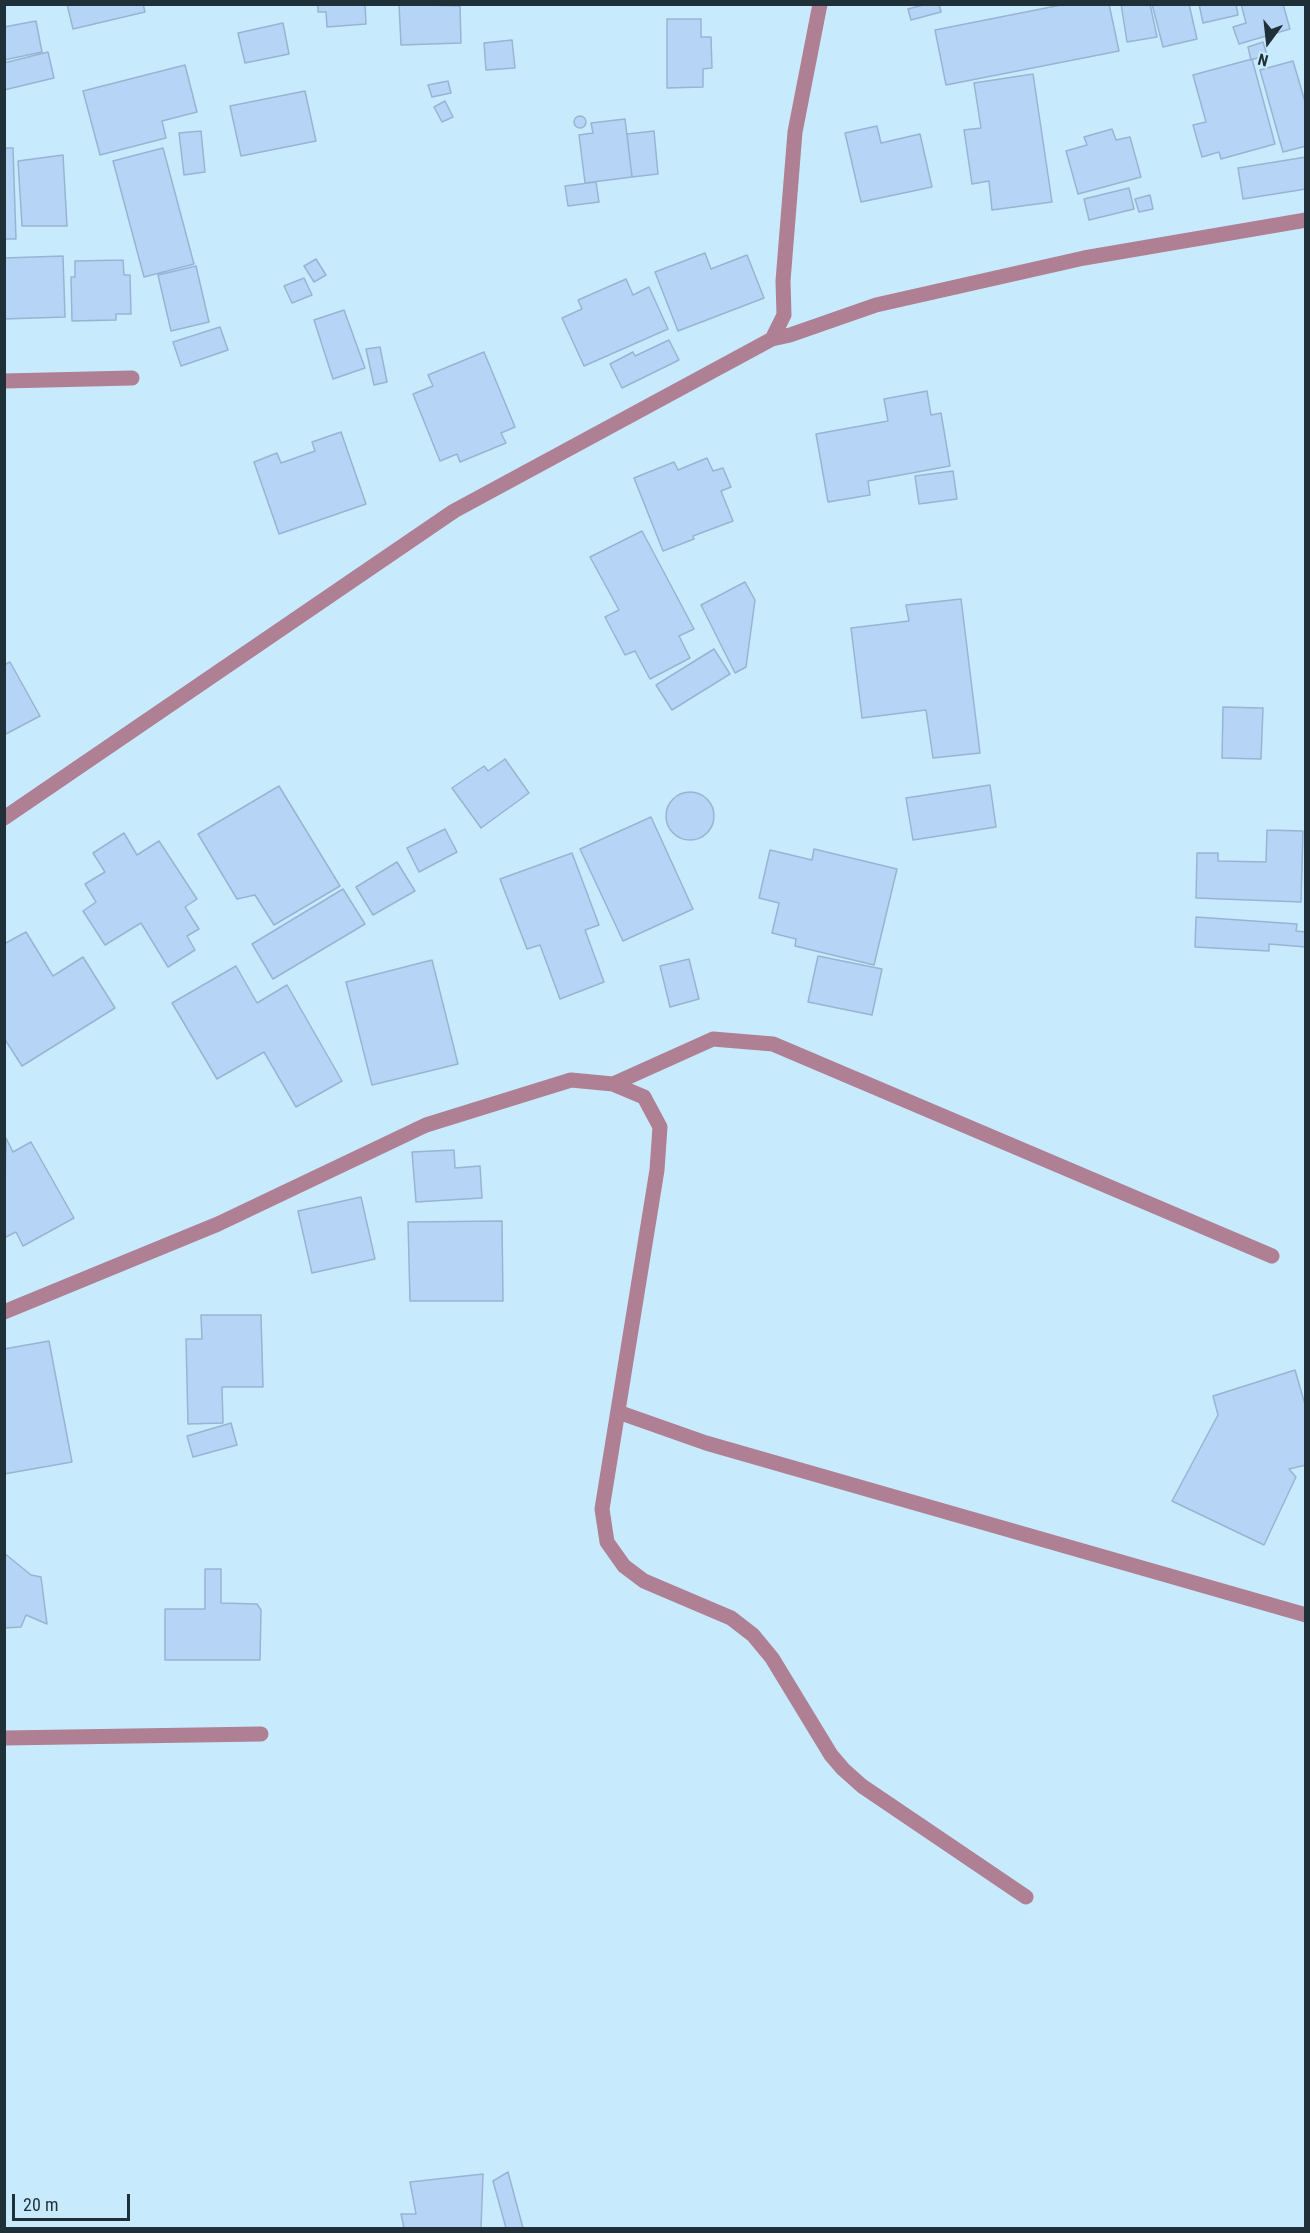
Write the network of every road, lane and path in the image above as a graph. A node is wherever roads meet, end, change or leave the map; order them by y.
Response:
1 (820, 4) edge
2 (1305, 220) edge
3 (772, 339) junction
4 (132, 378) dead end
5 (4, 381) edge
6 (4, 818) edge
7 (613, 1084) junction
8 (1272, 1256) dead end
9 (4, 1312) edge
10 (618, 1412) junction
11 (1305, 1615) edge
12 (261, 1734) dead end
13 (4, 1738) edge
14 (1026, 1897) dead end

1 - 3 street
2 - 3 street
3 - 6 street
4 - 5 street
7 - 8 street
7 - 9 street
7 - 10 street
10 - 11 street
10 - 14 street
12 - 13 street

